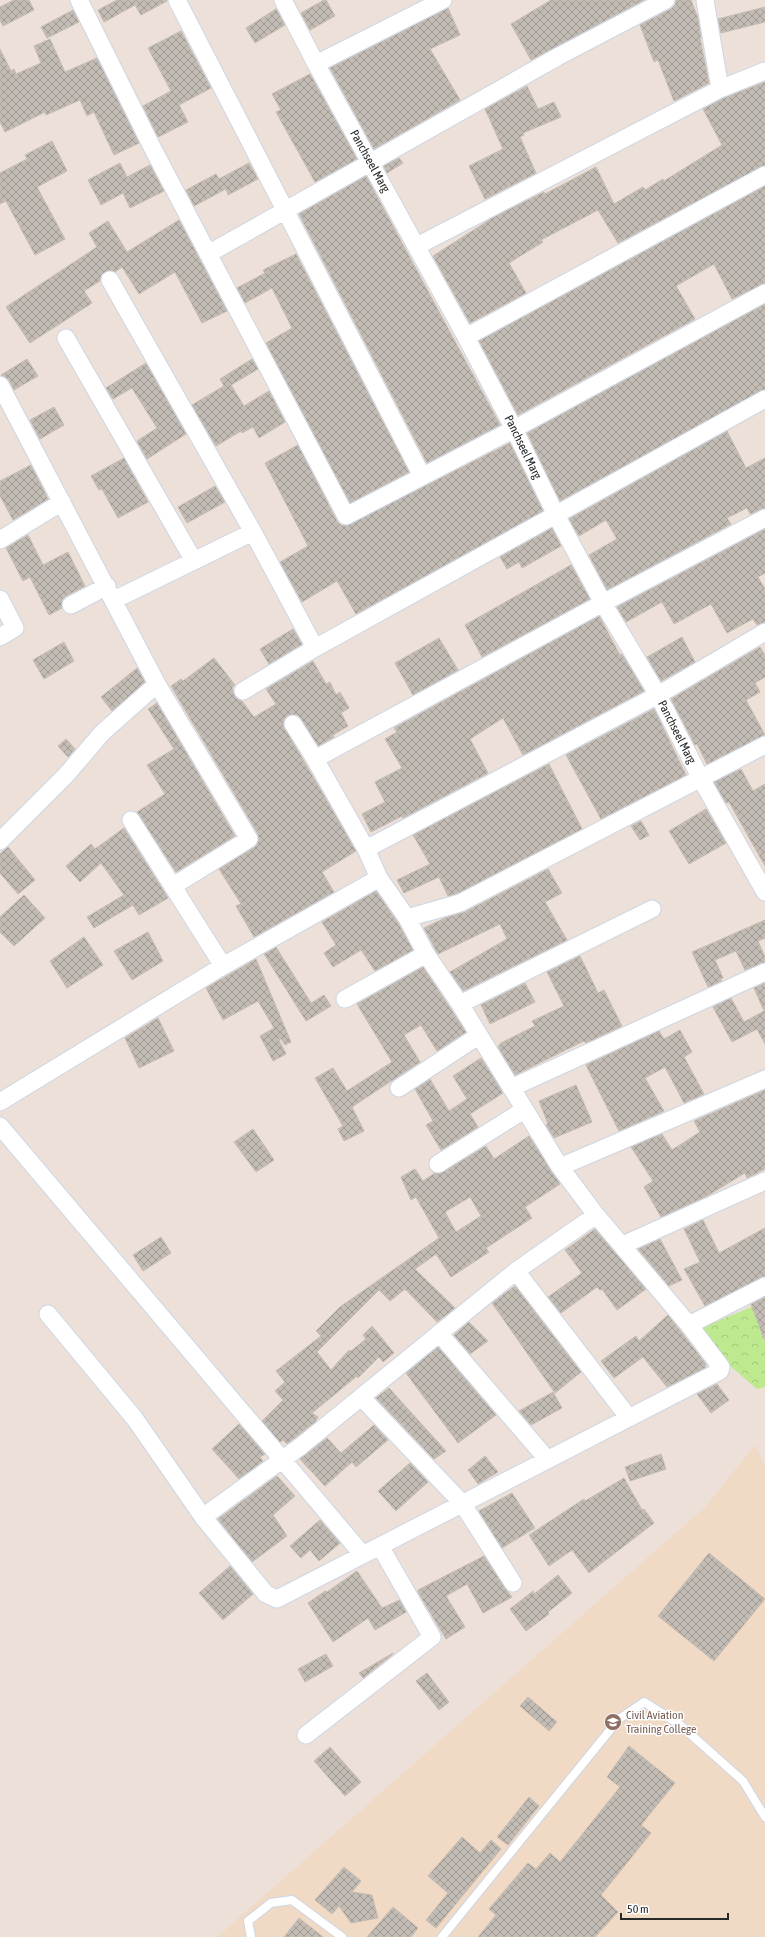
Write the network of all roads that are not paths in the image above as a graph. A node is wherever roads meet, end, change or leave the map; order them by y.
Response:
1 (79, 0) edge
2 (177, 0) edge
3 (283, 0) edge
4 (443, 0) edge
5 (666, 0) edge
6 (705, 0) edge
7 (316, 64) junction
8 (765, 71) edge
9 (720, 89) junction
10 (370, 162) junction
11 (765, 175) edge
12 (285, 211) junction
13 (417, 246) junction
14 (208, 254) junction
15 (110, 280) dead end
16 (765, 293) edge
17 (466, 337) junction
18 (66, 338) dead end
19 (0, 385) edge
20 (765, 399) edge
21 (514, 429) junction
22 (422, 476) junction
23 (62, 502) junction
24 (556, 515) junction
25 (765, 518) edge
26 (253, 532) junction
27 (0, 540) edge
28 (194, 560) junction
29 (111, 593) junction
30 (0, 599) edge
31 (602, 603) junction
32 (71, 605) dead end
33 (765, 632) edge
34 (0, 637) edge
35 (315, 648) junction
36 (157, 684) junction
37 (243, 691) dead end
38 (658, 695) junction
39 (293, 724) dead end
40 (765, 745) edge
41 (315, 759) junction
42 (701, 779) junction
43 (132, 820) dead end
44 (0, 841) edge
45 (366, 849) junction
46 (759, 866) edge
47 (379, 878) junction
48 (173, 886) junction
49 (765, 892) edge
50 (652, 909) dead end
51 (407, 918) junction
52 (426, 954) junction
53 (223, 966) junction
54 (765, 972) edge
55 (345, 999) dead end
56 (460, 1004) junction
57 (478, 1036) junction
58 (765, 1079) edge
59 (399, 1088) dead end
60 (511, 1088) junction
61 (0, 1102) edge
62 (524, 1110) junction
63 (0, 1126) edge
64 (438, 1164) dead end
65 (560, 1167) junction
66 (765, 1181) edge
67 (596, 1215) junction
68 (623, 1246) junction
69 (516, 1271) junction
70 (765, 1286) edge
71 (48, 1314) dead end
72 (689, 1325) junction
73 (439, 1333) junction
74 (361, 1397) junction
75 (629, 1418) junction
76 (283, 1459) junction
77 (548, 1459) junction
78 (462, 1504) junction
79 (204, 1517) junction
80 (380, 1546) junction
81 (363, 1555) junction
82 (513, 1583) dead end
83 (306, 1735) dead end
84 (765, 1817) edge
85 (251, 1937) edge
86 (342, 1937) edge
87 (442, 1937) edge

1 - 14 street
2 - 12 street
3 - 7 street, Panchseel Marg
4 - 7 street
5 - 10 street
6 - 9 street
7 - 10 street, Panchseel Marg
8 - 9 street
9 - 13 street
10 - 12 street
10 - 13 street, Panchseel Marg
11 - 17 street
12 - 14 street
12 - 22 street
13 - 17 street, Panchseel Marg
14 - 22 street
15 - 26 street
16 - 21 street
17 - 21 street, Panchseel Marg
18 - 28 street
19 - 23 street
20 - 24 street
21 - 22 street
21 - 24 street, Panchseel Marg
23 - 27 street
23 - 29 street
24 - 31 street, Panchseel Marg
24 - 35 street
25 - 31 street
26 - 28 street
26 - 35 street
28 - 29 street
29 - 32 street
29 - 36 street
30 - 34 street
31 - 38 street, Panchseel Marg
31 - 41 street
33 - 38 street
35 - 37 street
36 - 44 street
36 - 48 street
38 - 42 street, Panchseel Marg
38 - 45 street
39 - 41 street
40 - 42 street
41 - 45 street
42 - 46 street, Panchseel Marg
42 - 51 street
43 - 48 street
45 - 47 street
46 - 49 street, Panchseel Marg
47 - 51 street
47 - 53 street
48 - 53 street
50 - 56 street
51 - 52 street
52 - 55 street
52 - 56 street
53 - 61 street
54 - 60 street
56 - 57 street
57 - 59 street
57 - 60 street
58 - 65 street
60 - 62 street
62 - 64 street
62 - 65 street
63 - 76 street
65 - 67 street
66 - 68 street
67 - 68 street
67 - 69 street
68 - 72 street
69 - 73 street
69 - 75 street
70 - 72 street
71 - 79 street
72 - 75 street
73 - 74 street
73 - 77 street
74 - 76 street
74 - 78 street
75 - 77 street
76 - 79 street
76 - 81 street
77 - 78 street
78 - 80 street
78 - 82 street
79 - 81 street
80 - 81 street
80 - 83 street
84 - 87 lane
85 - 86 lane

